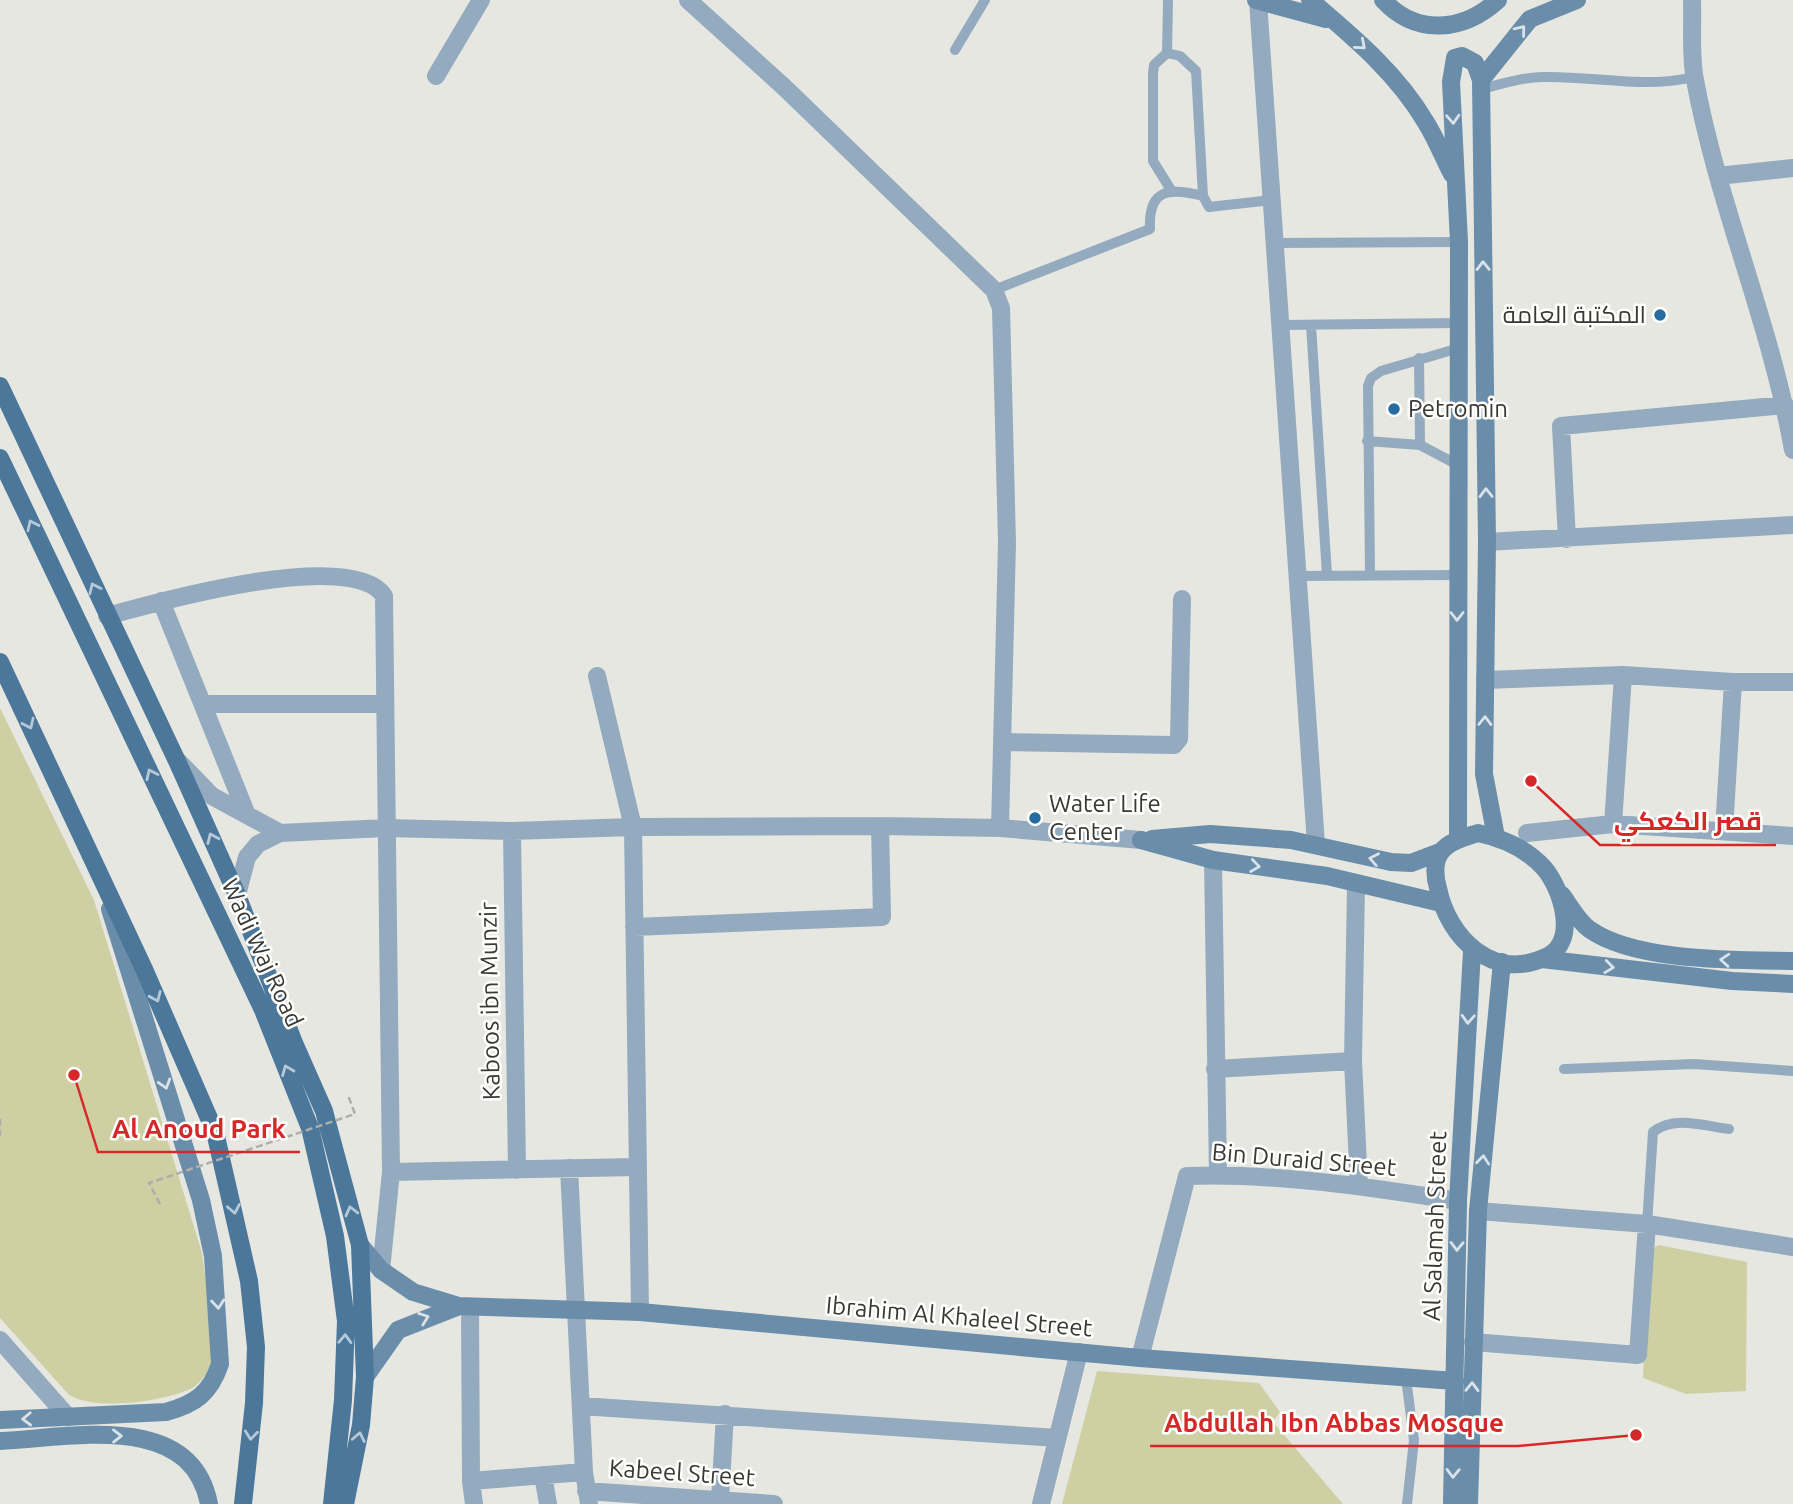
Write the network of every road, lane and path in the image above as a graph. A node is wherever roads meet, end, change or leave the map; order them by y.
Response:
1 (481, 0) edge
2 (688, 0) edge
3 (985, 0) edge
4 (1168, 0) edge
5 (1257, 0) edge
6 (1310, 0) edge
7 (1384, 0) edge
8 (1498, 0) edge
9 (1577, 0) edge
10 (1692, 0) edge
11 (1335, 22) junction
12 (955, 50) dead end
13 (1167, 53) junction
14 (436, 76) dead end
15 (1694, 77) junction
16 (1481, 85) junction
17 (1793, 168) edge
18 (1718, 176) junction
19 (1456, 181) junction
20 (1171, 190) junction
21 (1203, 196) junction
22 (1272, 201) junction
23 (1459, 242) junction
24 (1275, 243) junction
25 (994, 290) junction
26 (1459, 323) junction
27 (1311, 325) junction
28 (1281, 326) junction
29 (1459, 348) junction
30 (1419, 358) junction
31 (0, 386) edge
32 (1785, 405) junction
33 (1367, 441) junction
34 (1420, 445) junction
35 (1793, 450) edge
36 (0, 458) edge
37 (1458, 465) junction
38 (1793, 525) edge
39 (1567, 539) junction
40 (1487, 542) junction
41 (1370, 574) junction
42 (1327, 575) junction
43 (1457, 575) junction
44 (1298, 576) junction
45 (1182, 599) dead end
46 (161, 601) junction
47 (107, 616) junction
48 (0, 662) edge
49 (597, 676) dead end
50 (1623, 676) junction
51 (1485, 680) junction
52 (1733, 682) junction
53 (1793, 682) edge
54 (203, 704) junction
55 (384, 704) junction
56 (1003, 741) junction
57 (1484, 752) junction
58 (1457, 753) junction
59 (177, 761) junction
60 (247, 815) junction
61 (1613, 824) junction
62 (880, 826) junction
63 (632, 827) junction
64 (386, 828) junction
65 (1000, 828) junction
66 (1724, 830) junction
67 (512, 831) junction
68 (280, 833) junction
69 (1527, 833) dead end
70 (1793, 836) edge
71 (1496, 837) junction
72 (1141, 840) junction
73 (1458, 840) junction
74 (1316, 844) junction
75 (1440, 852) junction
76 (1213, 860) junction
77 (100, 879) junction
78 (1356, 885) junction
79 (1559, 890) junction
80 (237, 895) junction
81 (1441, 903) junction
82 (634, 927) junction
83 (1472, 951) junction
84 (1542, 959) junction
85 (1793, 961) edge
86 (1502, 962) junction
87 (1793, 984) edge
88 (1353, 1061) junction
89 (1215, 1069) junction
90 (1564, 1069) dead end
91 (1793, 1071) edge
92 (348, 1095) dead end
93 (0, 1119) edge
94 (1729, 1129) dead end
95 (0, 1136) edge
96 (637, 1167) junction
97 (569, 1168) junction
98 (517, 1170) junction
99 (391, 1172) junction
100 (1218, 1175) junction
101 (1359, 1186) junction
102 (1458, 1201) junction
103 (160, 1204) dead end
104 (1478, 1211) junction
105 (1647, 1224) junction
106 (360, 1245) junction
107 (1793, 1247) edge
108 (381, 1270) junction
109 (465, 1306) junction
110 (576, 1310) junction
111 (640, 1312) junction
112 (0, 1340) edge
113 (1473, 1342) junction
114 (1079, 1352) junction
115 (1140, 1358) junction
116 (365, 1377) junction
117 (1406, 1378) junction
118 (1455, 1381) junction
119 (581, 1406) junction
120 (725, 1414) junction
121 (68, 1417) junction
122 (0, 1420) edge
123 (1057, 1438) junction
124 (0, 1441) edge
125 (584, 1472) junction
126 (543, 1475) junction
127 (471, 1481) junction
128 (588, 1497) edge
129 (720, 1500) junction
130 (682, 1501) edge
131 (209, 1504) edge
132 (243, 1504) edge
133 (332, 1504) edge
134 (345, 1504) edge
135 (474, 1504) edge
136 (548, 1504) edge
137 (774, 1504) edge
138 (1041, 1504) edge
139 (1407, 1504) edge
140 (1452, 1504) edge
141 (1469, 1504) edge

1 - 14 street
2 - 25 street
3 - 12 lane
4 - 13 lane
5 - 11 street
5 - 22 street
6 - 11 street
7 - 8 street
16 -> 9 street
10 - 15 street
11 -> 19 street
13 - 20 lane
13 - 21 lane
15 - 16 lane
15 - 18 street
16 -> 19 street
40 -> 16 street
17 - 18 street
18 - 32 street
19 - 23 street
20 - 21 lane
20 - 25 lane
21 - 22 lane
22 - 24 street
23 - 24 lane
23 - 26 street
24 - 28 street
25 - 56 street
26 - 27 lane
26 - 29 street
27 - 28 lane
27 - 42 lane
28 - 44 street
29 - 30 lane
29 - 37 street
30 - 33 lane
30 - 34 lane
47 -> 31 main road
32 - 35 street
32 - 39 street
33 - 34 lane
33 - 41 lane
34 - 37 lane
133 -> 36 main road, Wadi Waj Road
37 - 43 street
38 - 39 street
39 - 40 street
40 - 51 street
41 - 42 lane
41 - 43 lane
42 - 44 lane
43 -> 58 street
44 - 74 street
45 - 56 street
46 - 47 street
46 - 54 street
46 - 55 street
47 - 59 main road
48 -> 77 main road
49 - 63 street
50 - 51 street
50 - 52 street
50 - 61 street
57 -> 51 street
52 - 53 street
52 - 66 street
54 - 55 street
54 - 60 street
55 - 64 street
56 - 65 street
57 - 58 street
57 - 71 street
58 - 73 street
59 - 60 street
80 -> 59 main road
60 - 68 street
61 - 66 street
61 - 69 street
62 - 63 street
62 - 65 street
62 - 82 street
63 - 67 street
63 - 82 street
64 - 67 street
64 - 68 street
64 - 99 street
65 - 72 street
66 - 70 street
67 - 98 street, Kaboos ibn Munzir
68 - 80 street
71 - 73 street
71 - 79 street
72 - 74 street
72 - 76 street
73 - 75 street
75 -> 74 street
75 - 81 street
76 -> 78 street
76 - 89 street
77 -> 121 street
77 -> 132 main road
78 - 81 street
78 - 88 street
79 - 84 street
85 -> 79 street
106 -> 80 main road
81 - 83 street
82 - 96 street
83 - 86 street
83 -> 102 street, Al Salamah Street
84 - 86 street
84 -> 87 street
104 -> 86 street, Al Salamah Street
88 - 89 street
88 - 101 street
89 - 100 street
90 - 91 lane
92 - 103 path, bridge
93 - 95 path
94 - 105 lane
96 - 97 street
96 - 111 street
97 - 98 street
97 - 110 street
98 - 99 street
99 - 108 street
100 - 101 street, Bin Duraid Street
100 - 115 street, Bin Duraid Street
101 - 102 street, Bin Duraid Street
102 -> 118 street, Al Salamah Street
104 - 105 street
104 - 113 street, Al Salamah Street
105 - 107 street
105 - 113 street
106 - 108 street
106 - 116 main road
108 - 109 street
109 - 110 street, Ibrahim Al Khaleel Street
116 -> 109 street
109 - 127 street
110 - 111 street, Ibrahim Al Khaleel Street
110 - 119 street
111 - 114 street, Ibrahim Al Khaleel Street
112 - 121 street
141 -> 113 street, Al Salamah Street
114 - 115 street, Ibrahim Al Khaleel Street
114 - 123 street
115 - 117 street, Ibrahim Al Khaleel Street
134 -> 116 main road
117 - 118 street, Ibrahim Al Khaleel Street
117 - 139 lane
118 -> 140 street, Al Salamah Street
119 - 120 street
119 - 125 street
120 - 123 street
120 - 129 street
121 -> 122 street
123 - 138 street
124 -> 131 street
125 - 126 street
125 - 128 street
126 - 127 street
126 - 136 street
127 - 135 street
128 - 130 street, Kabeel Street
129 - 130 street, Kabeel Street
129 - 137 street, Kabeel Street

